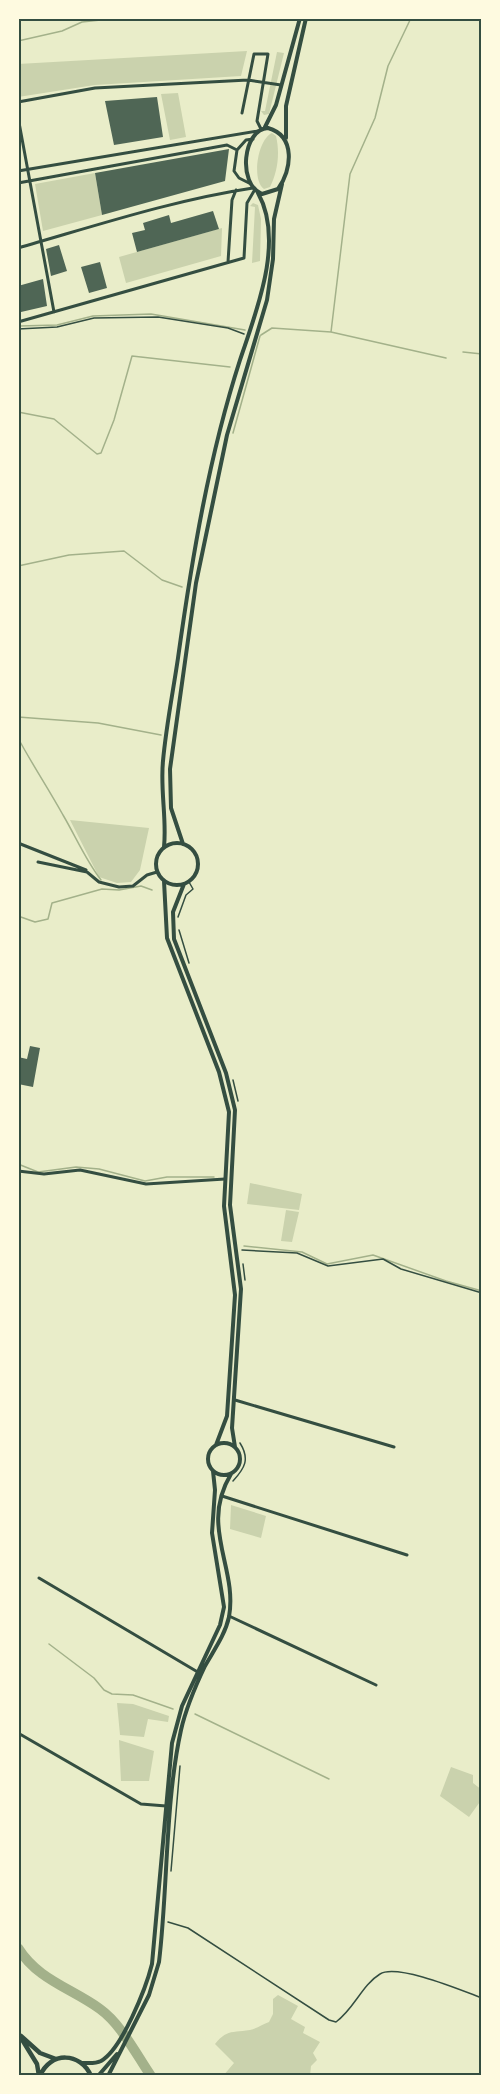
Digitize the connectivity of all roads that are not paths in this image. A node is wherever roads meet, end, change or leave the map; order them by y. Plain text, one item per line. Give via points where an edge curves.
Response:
1 (300, 18) edge
2 (306, 18) edge
3 (248, 80) junction
4 (263, 82) junction
5 (281, 85) junction
6 (18, 102) edge
7 (242, 112) dead end
8 (18, 117) edge
9 (261, 129) junction
10 (253, 140) junction
11 (286, 141) junction
12 (237, 150) junction
13 (28, 169) junction
14 (18, 171) edge
15 (30, 181) junction
16 (18, 183) edge
17 (249, 183) junction
18 (282, 184) junction
19 (236, 190) junction
20 (255, 191) junction
21 (41, 241) junction
22 (18, 248) edge
23 (228, 262) junction
24 (54, 312) junction
25 (18, 322) edge
26 (18, 843) edge
27 (183, 844) junction
28 (164, 847) junction
29 (38, 862) dead end
30 (87, 872) junction
31 (157, 872) junction
32 (164, 881) junction
33 (186, 883) junction
34 (18, 1171) edge
35 (225, 1179) junction
36 (235, 1400) junction
37 (216, 1445) junction
38 (394, 1446) dead end
39 (235, 1447) junction
40 (213, 1472) junction
41 (231, 1474) junction
42 (222, 1496) junction
43 (407, 1555) dead end
44 (39, 1578) dead end
45 (229, 1616) junction
46 (196, 1671) junction
47 (376, 1685) dead end
48 (18, 1733) edge
49 (166, 1806) junction
50 (19, 2034) edge
51 (121, 2048) junction
52 (56, 2059) junction
53 (82, 2063) junction
54 (40, 2076) edge
55 (91, 2076) edge
56 (98, 2076) edge
57 (108, 2076) edge

1 - 5 street
2 - 11 street via 286,106
3 - 4 street
3 - 4 street via 254,54 268,54
3 - 6 street via 95,88
3 - 7 street
4 - 5 street
4 - 9 street via 257,121
5 - 9 street via 273,114
8 - 13 street
9 - 10 street
9 - 11 street via 278,132
9 - 13 street
10 - 12 street via 246,140
10 - 17 street via 245,167
11 - 18 street via 288,166
12 - 15 street via 227,146
12 - 17 street via 234,171
13 - 14 street
13 - 15 street
15 - 16 street
15 - 21 street
17 - 20 street
18 - 20 street via 270,193
18 - 27 street via 274,219 267,300 228,435 196,583 170,770 171,808
19 - 20 street
19 - 21 street
19 - 23 street
20 - 23 street via 247,203 244,258
20 - 28 street via 267,222 267,265 263,292 206,491 188,583 163,761
21 - 22 street
21 - 24 street
23 - 24 street
24 - 25 street
26 - 30 street
27 - 28 street
27 - 33 street via 197,859 196,872
28 - 31 street via 157,859
29 - 30 street
30 - 31 street via 99,882 119,887 134,886
31 - 32 street
32 - 33 street
32 - 35 street via 167,938 227,1099
33 - 36 street via 173,912 174,939 234,1099 230,1205 241,1290
34 - 35 street via 44,1174 80,1170 146,1184
35 - 37 street via 225,1220 235,1295 227,1416
36 - 38 street
36 - 39 street
37 - 39 street via 226,1443
37 - 40 street via 207,1457
39 - 41 street via 240,1462
40 - 41 street
40 - 46 street via 212,1533 224,1607 217,1631
41 - 42 street
42 - 43 street
42 - 45 street via 218,1530 229,1587
44 - 46 street
45 - 47 street
45 - 51 street via 196,1685 182,1729 176,1757 165,1921 154,1980
46 - 49 street via 176,1725
48 - 49 street via 141,1804
49 - 53 street via 152,1964 141,1996 108,2055 101,2061
50 - 52 main road via 40,2053
50 - 54 main road
51 - 56 street
51 - 57 street
52 - 53 main road via 69,2057
52 - 54 main road via 47,2064
53 - 55 main road

